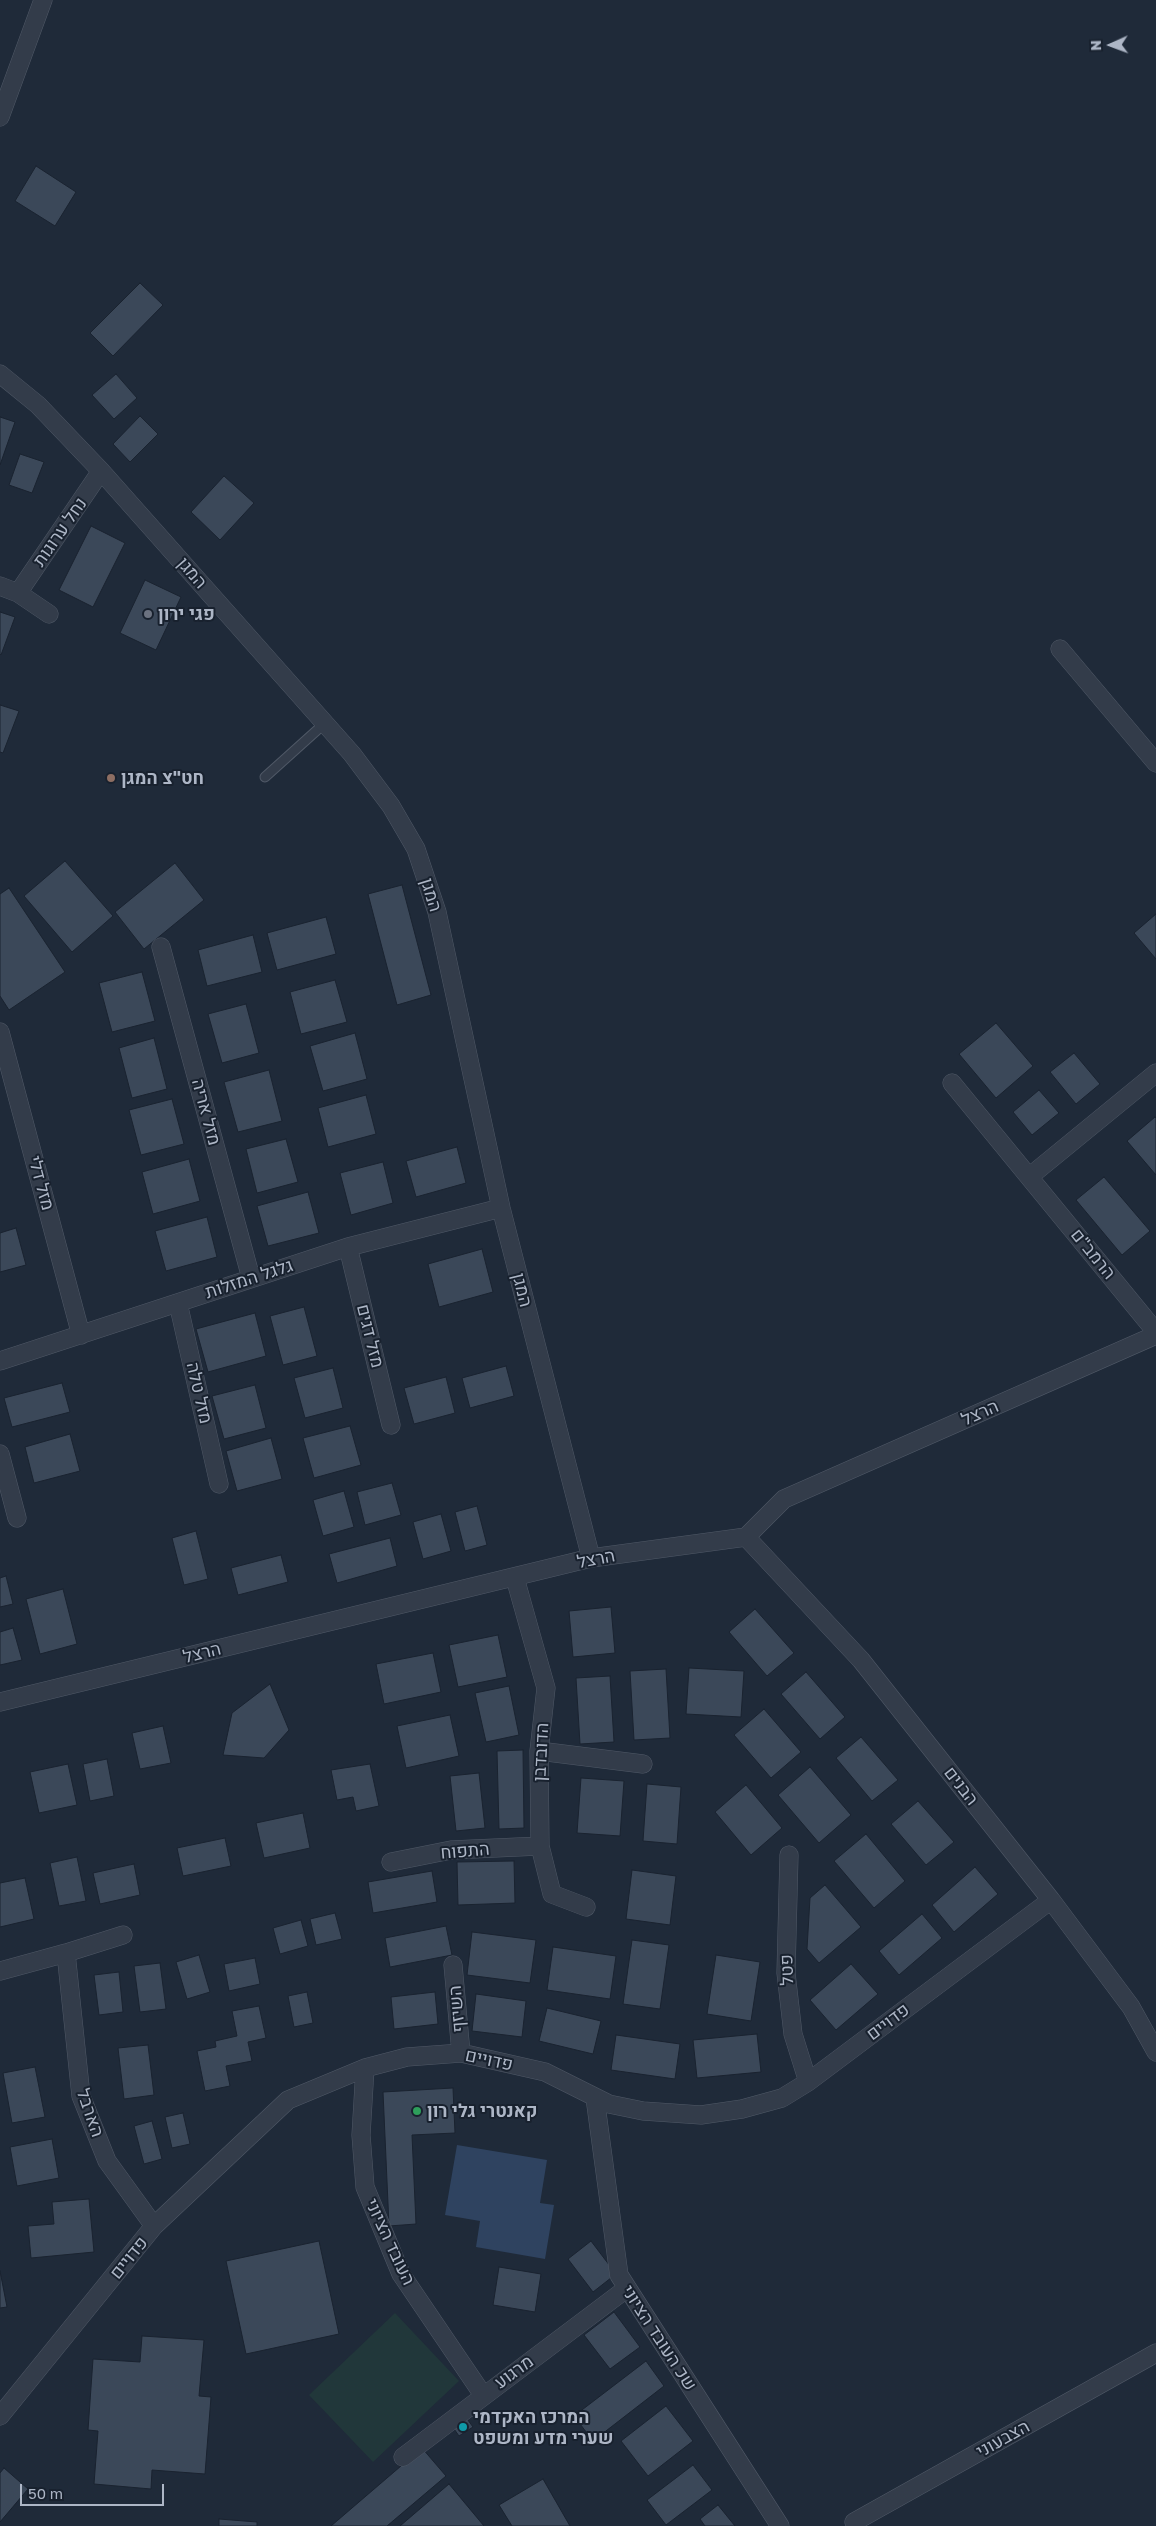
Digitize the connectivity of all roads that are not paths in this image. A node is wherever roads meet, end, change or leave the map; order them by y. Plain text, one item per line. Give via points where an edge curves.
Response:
1 (44, 0) edge
2 (0, 117) edge
3 (0, 374) edge
4 (101, 471) junction
5 (0, 586) edge
6 (18, 593) junction
7 (49, 614) dead end
8 (1060, 649) dead end
9 (325, 724) junction
10 (1156, 763) edge
11 (265, 777) dead end
12 (161, 947) dead end
13 (0, 1032) edge
14 (1156, 1073) edge
15 (952, 1082) dead end
16 (1029, 1177) junction
17 (501, 1208) junction
18 (348, 1247) junction
19 (251, 1278) junction
20 (178, 1302) junction
21 (1156, 1333) edge
22 (81, 1334) junction
23 (0, 1362) edge
24 (391, 1425) dead end
25 (0, 1454) edge
26 (219, 1484) dead end
27 (17, 1518) dead end
28 (746, 1537) junction
29 (591, 1558) junction
30 (515, 1578) junction
31 (0, 1702) edge
32 (539, 1751) junction
33 (643, 1764) dead end
34 (540, 1846) junction
35 (789, 1855) dead end
36 (391, 1862) dead end
37 (1051, 1900) junction
38 (586, 1907) dead end
39 (123, 1935) dead end
40 (66, 1953) junction
41 (453, 1965) dead end
42 (0, 1971) edge
43 (1156, 2052) edge
44 (461, 2053) junction
45 (365, 2068) junction
46 (808, 2082) junction
47 (595, 2098) junction
48 (154, 2226) junction
49 (626, 2289) junction
50 (1156, 2353) edge
51 (483, 2395) junction
52 (2, 2408) edge
53 (403, 2457) dead end
54 (780, 2526) edge
55 (856, 2526) edge

1 - 2 street
3 - 4 street, המגן via 38,405
4 - 6 street, נחל ערוגות
4 - 9 street, המגן
5 - 6 street
6 - 7 street
8 - 10 street
9 - 11 lane
9 - 17 street, המגן via 391,806 416,849 437,912
12 - 19 street, מזל אריה
13 - 22 street, מזל דלי
14 - 16 street
15 - 16 street, הרמב"ם
16 - 21 street, הרמב"ם
17 - 18 street, גלגל המזלות
17 - 29 street, המגן
18 - 19 street, גלגל המזלות
18 - 24 street, מזל דגים
19 - 20 street, גלגל המזלות
20 - 22 street, גלגל המזלות
20 - 26 street, מזל טלה
21 - 28 street, הרצל via 784,1499
22 - 23 street, גלגל המזלות
25 - 27 street
28 - 29 street, הרצל
28 - 37 street, הבנים via 862,1660
29 - 30 street, הרצל
30 - 31 street, הרצל
30 - 32 street, הדובדבן via 546,1688
32 - 33 street
32 - 34 street, הדובדבן
34 - 36 street, התפוח via 451,1850
34 - 38 street, הדובדבן via 552,1894
35 - 46 street, פטל via 786,1973 793,2034
37 - 43 street, הבנים via 1130,2007
37 - 46 street, פדויים
39 - 40 street
40 - 42 street
40 - 48 street, הארבל via 81,2096 107,2161
41 - 44 street, השיזף
44 - 45 street, פדויים via 407,2057
44 - 47 street, פדויים via 546,2072
45 - 48 street, פדויים via 288,2100
45 - 51 street, העובד הציוני via 361,2135 365,2188 401,2274
46 - 47 street, פדויים via 782,2098 742,2109 701,2115 643,2111
47 - 49 street, שכ העובד הציוני via 619,2275
48 - 52 street, פדויים
49 - 51 street, מרגוע
49 - 54 street, שכ העובד הציוני
50 - 55 street, הצבעוני via 854,2522
51 - 53 street, מרגוע

